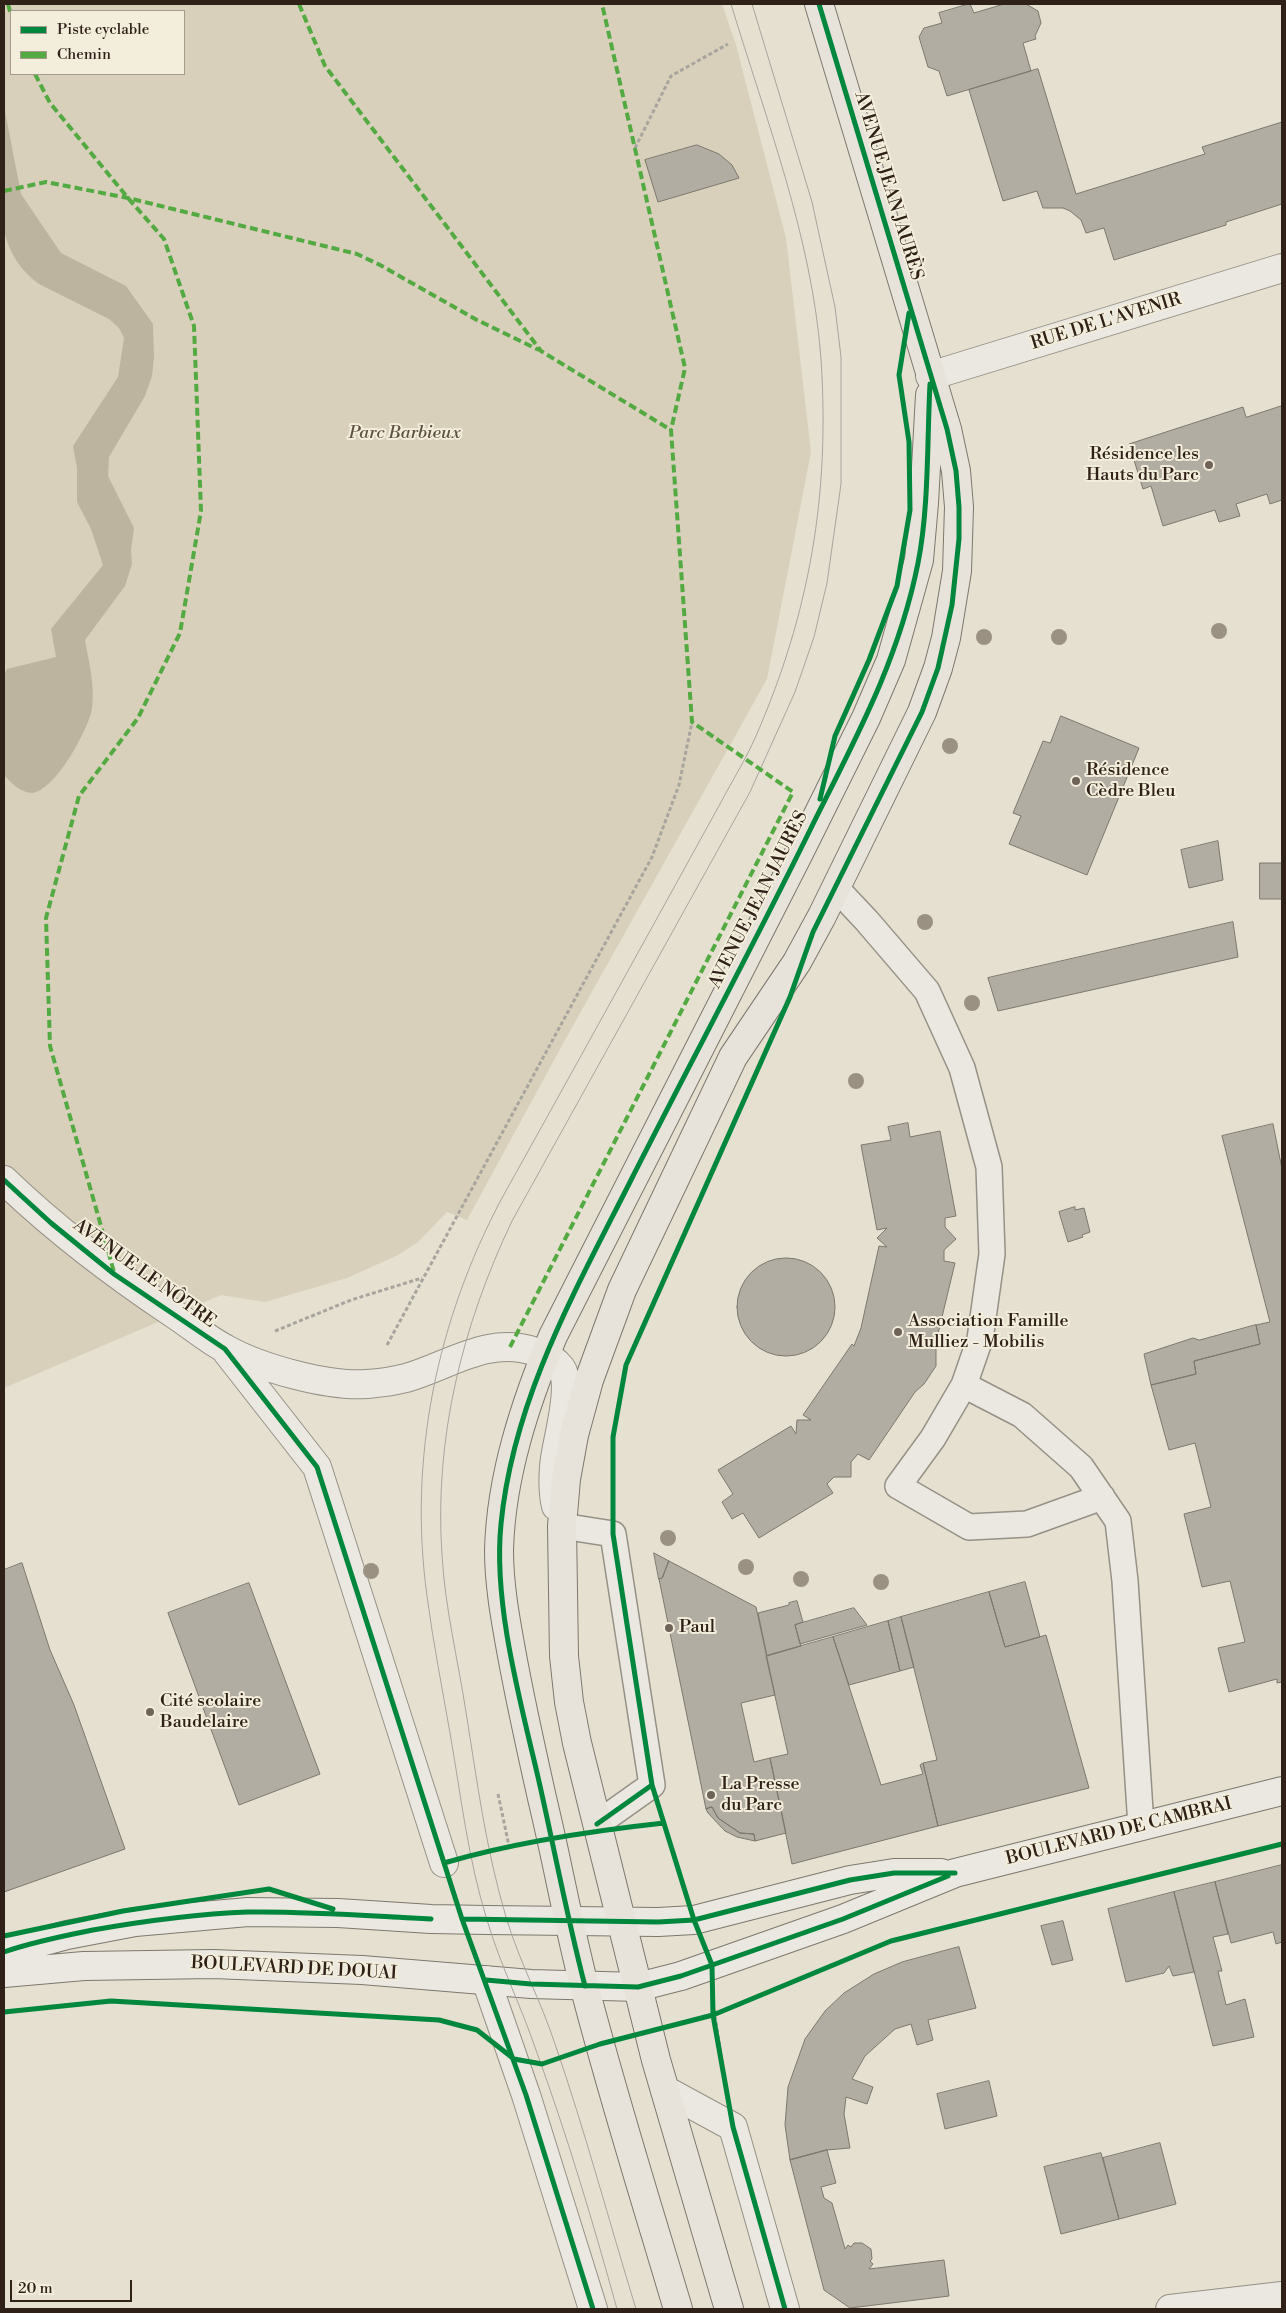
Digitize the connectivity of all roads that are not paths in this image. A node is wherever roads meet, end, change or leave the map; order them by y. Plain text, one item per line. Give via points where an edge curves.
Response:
1 (819, 4) edge
2 (1282, 268) edge
3 (930, 376) junction
4 (836, 888) junction
5 (4, 1180) edge
6 (225, 1349) junction
7 (545, 1355) junction
8 (964, 1385) junction
9 (1102, 1497) junction
10 (562, 1526) junction
11 (1282, 1791) edge
12 (597, 1824) junction
13 (1141, 1826) junction
14 (444, 1863) dead end
15 (955, 1873) junction
16 (568, 1921) junction
17 (623, 1921) junction
18 (4, 1952) edge
19 (4, 1973) edge
20 (486, 1980) junction
21 (584, 1986) junction
22 (638, 1987) junction
23 (665, 2090) junction
24 (1282, 2296) edge
25 (593, 2309) edge
26 (678, 2309) edge
27 (729, 2309) edge
28 (785, 2309) edge
29 (1170, 2309) edge

1 - 3 main road, AVENUE JEAN JAURÈS
2 - 3 street, RUE DE L'AVENIR
3 - 4 main road, AVENUE JEAN JAURÈS via 947,429 960,506 957,571 946,638 922,712
3 - 7 main road, AVENUE JEAN JAURÈS via 919,560 892,660 803,845
4 - 8 lane via 927,991 962,1068 989,1167 992,1254 980,1339
4 - 10 main road, AVENUE JEAN JAURÈS via 797,962 733,1056 622,1290 589,1380 574,1435
5 - 6 street, AVENUE LE NÔTRE via 114,1274
6 - 7 street, AVENUE LE NÔTRE via 257,1363 328,1382 367,1384 405,1378 462,1355 498,1347 526,1349
6 - 14 street via 317,1467
7 - 10 street, AVENUE LE NÔTRE via 562,1368 566,1379 554,1466 554,1497
7 - 16 main road, AVENUE JEAN JAURÈS via 515,1444 504,1498 499,1552 504,1609 521,1705
8 - 9 lane via 1022,1415 1081,1467
8 - 9 lane via 933,1438 898,1486 969,1527 1027,1524
9 - 13 lane via 1118,1521
10 - 12 main road, AVENUE JEAN JAURÈS via 562,1622 569,1702
10 - 12 lane via 612,1534 652,1785
11 - 13 street, BOULEVARD DE CAMBRAI
12 - 17 main road, AVENUE JEAN JAURÈS
13 - 15 street, BOULEVARD DE CAMBRAI
15 - 17 street, BOULEVARD DE CAMBRAI via 894,1874 850,1880 694,1920
15 - 22 street, BOULEVARD DE CAMBRAI via 843,1919 681,1976
16 - 17 street, BOULEVARD DE CAMBRAI
16 - 18 street via 248,1912 135,1922 67,1935
16 - 21 main road, AVENUE JEAN JAURÈS
17 - 22 main road, AVENUE JEAN JAURÈS
19 - 20 street, BOULEVARD DE DOUAI via 84,1966 213,1964 362,1970
20 - 21 street, BOULEVARD DE DOUAI
20 - 25 street
21 - 22 street, BOULEVARD DE CAMBRAI
21 - 26 main road, AVENUE JEAN JAURÈS
22 - 23 main road, AVENUE JEAN JAURÈS
23 - 27 main road, AVENUE JEAN JAURÈS
23 - 28 street via 733,2127
24 - 29 street

